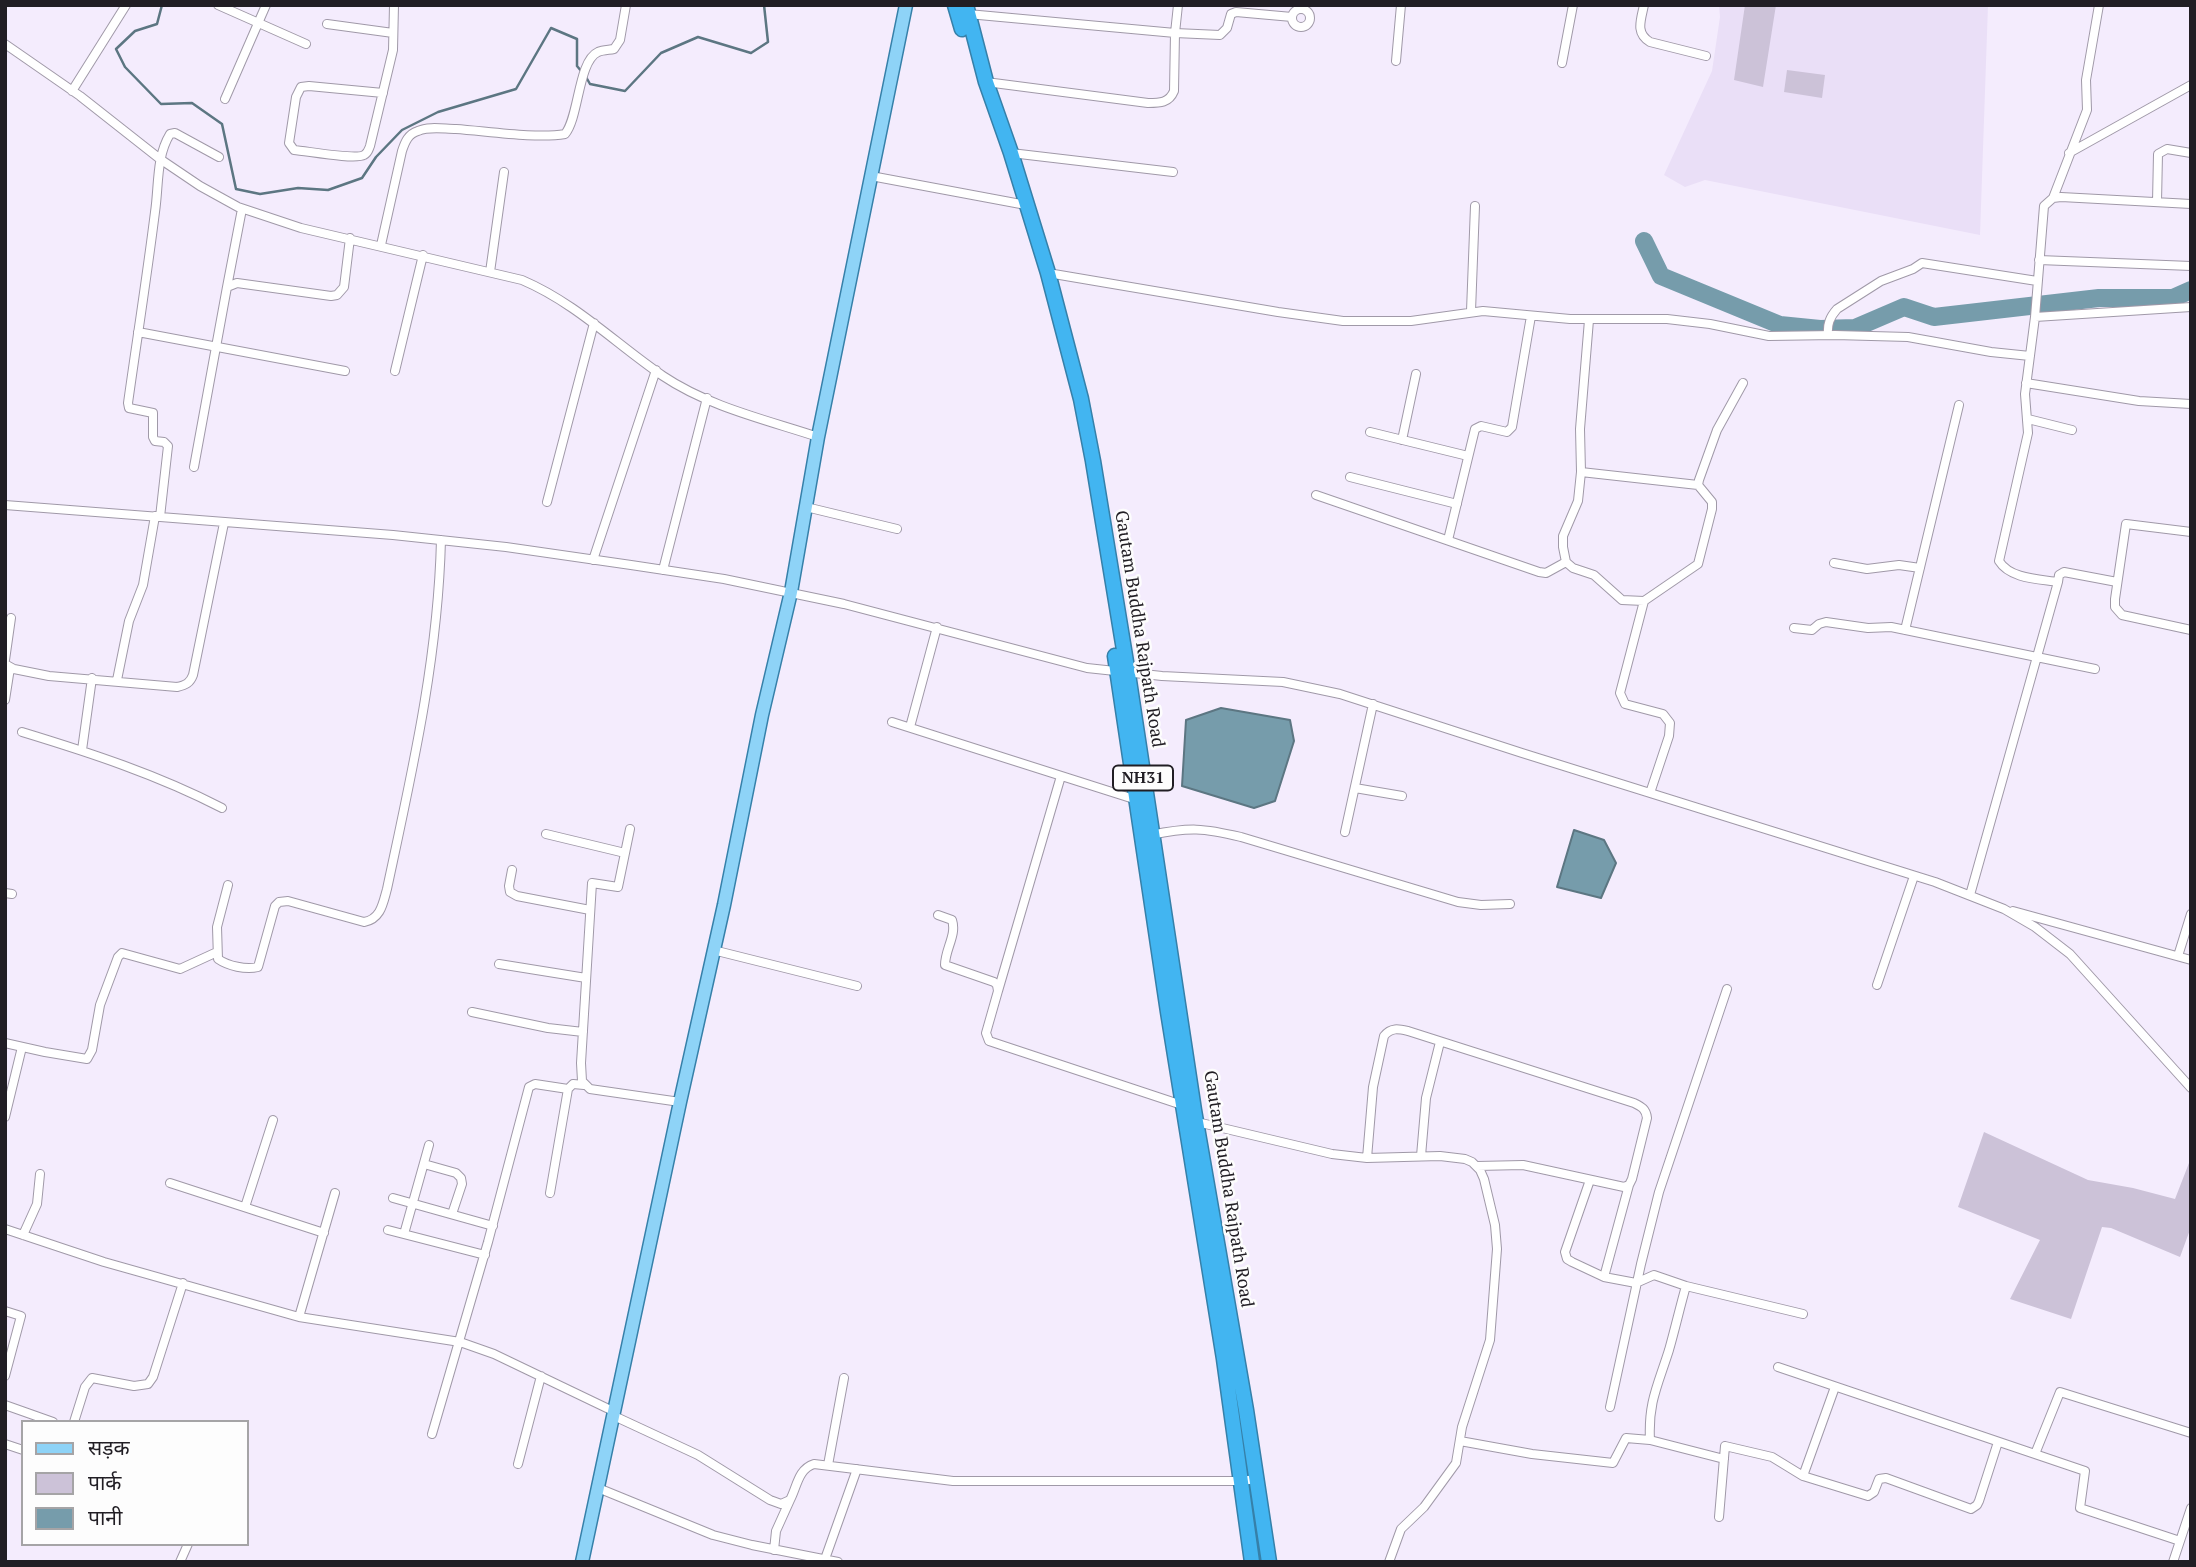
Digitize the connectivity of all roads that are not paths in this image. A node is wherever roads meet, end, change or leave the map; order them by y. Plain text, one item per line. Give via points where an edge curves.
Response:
1 (126, 5) edge
2 (218, 5) edge
3 (266, 5) edge
4 (394, 5) edge
5 (626, 5) edge
6 (906, 5) edge
7 (1178, 5) edge
8 (1401, 5) edge
9 (1573, 5) edge
10 (1644, 5) edge
11 (2099, 5) edge
12 (963, 8) edge
13 (1292, 17) dead end
14 (258, 23) junction
15 (327, 24) dead end
16 (393, 33) junction
17 (1175, 33) junction
18 (5, 44) edge
19 (306, 44) dead end
20 (1706, 56) dead end
21 (1396, 61) dead end
22 (1562, 63) dead end
23 (986, 82) junction
24 (2191, 85) edge
25 (72, 91) junction
26 (383, 93) junction
27 (225, 99) dead end
28 (1011, 153) junction
29 (2069, 153) junction
30 (2191, 153) edge
31 (219, 157) dead end
32 (160, 159) junction
33 (504, 172) dead end
34 (1173, 172) dead end
35 (871, 176) junction
36 (2053, 198) junction
37 (2157, 202) junction
38 (1022, 204) junction
39 (2191, 204) edge
40 (1475, 206) dead end
41 (242, 209) junction
42 (350, 239) junction
43 (381, 245) junction
44 (423, 255) junction
45 (2039, 260) junction
46 (2191, 266) edge
47 (489, 272) junction
48 (1048, 273) junction
49 (2037, 281) junction
50 (227, 287) junction
51 (2191, 307) edge
52 (1471, 311) junction
53 (2035, 315) junction
54 (1531, 316) junction
55 (1589, 320) junction
56 (594, 323) junction
57 (1828, 330) junction
58 (138, 332) junction
59 (216, 347) junction
60 (2030, 356) junction
61 (656, 370) junction
62 (345, 371) dead end
63 (395, 372) dead end
64 (1416, 374) dead end
65 (1743, 383) dead end
66 (2026, 383) junction
67 (707, 398) junction
68 (2191, 404) edge
69 (1959, 405) dead end
70 (2028, 419) junction
71 (2072, 430) dead end
72 (1370, 432) dead end
73 (818, 437) junction
74 (1402, 440) junction
75 (1468, 456) junction
76 (194, 467) dead end
77 (1581, 472) junction
78 (1350, 477) dead end
79 (1698, 485) junction
80 (1316, 495) dead end
81 (547, 502) dead end
82 (1457, 504) junction
83 (5, 505) edge
84 (806, 507) junction
85 (158, 516) junction
86 (225, 523) junction
87 (897, 529) dead end
88 (2191, 532) edge
89 (441, 540) junction
90 (1448, 540) junction
91 (593, 560) junction
92 (1566, 562) junction
93 (1834, 563) dead end
94 (1920, 568) junction
95 (663, 570) junction
96 (2058, 582) junction
97 (2117, 582) junction
98 (791, 592) junction
99 (1644, 601) junction
100 (10, 618) dead end
101 (937, 627) junction
102 (1794, 628) dead end
103 (2191, 629) edge
104 (1905, 630) junction
105 (2037, 657) junction
106 (7, 664) edge
107 (2095, 669) dead end
108 (1123, 673) junction
109 (92, 678) junction
110 (117, 680) junction
111 (5, 700) edge
112 (1373, 704) junction
113 (892, 722) dead end
114 (910, 727) junction
115 (22, 732) dead end
116 (82, 750) junction
117 (1060, 776) junction
118 (1354, 788) junction
119 (1650, 793) junction
120 (1402, 796) dead end
121 (1141, 802) junction
122 (222, 807) dead end
123 (630, 829) dead end
124 (1345, 831) dead end
125 (546, 834) dead end
126 (1151, 835) junction
127 (625, 853) junction
128 (512, 870) dead end
129 (1914, 876) junction
130 (228, 885) dead end
131 (1970, 895) junction
132 (1510, 904) dead end
133 (2004, 909) junction
134 (590, 910) junction
135 (2191, 914) edge
136 (938, 915) dead end
137 (712, 950) junction
138 (217, 952) junction
139 (2178, 956) junction
140 (2191, 960) edge
141 (499, 964) dead end
142 (586, 978) junction
143 (1877, 985) dead end
144 (857, 986) dead end
145 (1727, 989) dead end
146 (998, 991) junction
147 (472, 1012) dead end
148 (583, 1032) junction
149 (1440, 1042) junction
150 (5, 1043) edge
151 (22, 1047) junction
152 (584, 1085) junction
153 (2191, 1088) edge
154 (568, 1089) junction
155 (680, 1102) junction
156 (1182, 1105) junction
157 (5, 1117) edge
158 (273, 1120) dead end
159 (1197, 1122) junction
160 (429, 1144) dead end
161 (1421, 1156) junction
162 (1367, 1158) junction
163 (424, 1164) junction
164 (1477, 1166) junction
165 (40, 1174) dead end
166 (1590, 1180) junction
167 (170, 1183) dead end
168 (1629, 1185) junction
169 (335, 1193) dead end
170 (550, 1193) dead end
171 (393, 1198) dead end
172 (414, 1204) junction
173 (245, 1207) junction
174 (452, 1214) junction
175 (492, 1226) junction
176 (5, 1229) edge
177 (388, 1230) dead end
178 (324, 1233) junction
179 (404, 1234) junction
180 (23, 1235) junction
181 (485, 1255) junction
182 (1604, 1277) junction
183 (183, 1283) junction
184 (1636, 1283) junction
185 (1686, 1286) junction
186 (5, 1311) edge
187 (1803, 1314) dead end
188 (299, 1317) junction
189 (460, 1342) junction
190 (1778, 1367) dead end
191 (5, 1376) edge
192 (541, 1377) junction
193 (844, 1378) dead end
194 (1835, 1387) junction
195 (5, 1405) edge
196 (1609, 1407) dead end
197 (615, 1414) junction
198 (47, 1420) edge
199 (75, 1420) edge
200 (2191, 1433) edge
201 (432, 1434) dead end
202 (1650, 1440) junction
203 (1460, 1441) junction
204 (1998, 1441) junction
205 (2035, 1454) junction
206 (1724, 1459) junction
207 (518, 1464) dead end
208 (828, 1465) junction
209 (857, 1469) junction
210 (1803, 1476) junction
211 (1248, 1480) junction
212 (598, 1488) junction
213 (790, 1500) junction
214 (2191, 1508) edge
215 (1719, 1517) dead end
216 (2180, 1541) junction
217 (187, 1546) edge
218 (774, 1550) junction
219 (825, 1559) junction
220 (180, 1562) edge
221 (582, 1562) edge
222 (838, 1562) edge
223 (1252, 1562) edge
224 (1269, 1562) edge
225 (1389, 1562) edge
226 (2173, 1562) edge

1 - 25 street
2 - 14 street
3 - 14 street
4 - 16 street
5 - 43 street via 617,47 595,54 565,134 436,128 411,135 402,151
6 - 35 main road
7 - 17 street
8 - 21 street
9 - 22 street
10 - 20 street via 1640,30 1645,39
11 - 29 street via 2086,80 2087,110
12 - 17 street
12 - 23 highway, Gautam Buddha Rajpath Road / NH31
12 - 38 highway, NH31 via 975,76
13 - 17 street via 1236,12 1220,35
14 - 19 street
14 - 27 street
15 - 16 street
16 - 26 street
17 - 23 street via 1174,91 1165,101 1148,103
18 - 25 street
23 - 28 highway, Gautam Buddha Rajpath Road / NH31
24 - 29 street
25 - 32 street
26 - 26 street via 365,155 290,147 301,87
28 - 34 street
28 - 38 highway, Gautam Buddha Rajpath Road / NH31
29 - 36 street
30 - 37 street via 2160,151
31 - 32 street via 175,132
32 - 41 street
32 - 58 street
33 - 47 street
35 - 38 street
35 - 73 main road
36 - 37 street
36 - 45 street via 2044,205
37 - 39 street
38 - 48 highway, Gautam Buddha Rajpath Road / NH31
38 - 108 highway, NH31 via 1077,427
40 - 52 street
41 - 42 street
41 - 50 street
42 - 43 street
42 - 50 street via 344,287 337,295 237,283
43 - 44 street
44 - 47 street
44 - 63 street
45 - 46 street
45 - 49 street
47 - 56 street via 543,289
48 - 52 street via 1343,321 1411,321
48 - 108 highway, Gautam Buddha Rajpath Road / NH31 via 1081,400
49 - 53 street
49 - 57 street via 1922,263 1881,281 1837,309
50 - 59 street
51 - 53 street
52 - 54 street
53 - 60 street
54 - 55 street
54 - 75 street via 1511,429 1477,427
55 - 57 street via 1667,318 1769,336
55 - 77 street
56 - 61 street
56 - 81 street
57 - 60 street
58 - 59 street
58 - 85 street via 128,403 130,408 153,413 153,438 168,446
59 - 62 street
59 - 76 street
60 - 66 street
61 - 67 street
61 - 91 street
64 - 74 street
65 - 79 street via 1717,430
66 - 68 street via 2139,401
66 - 70 street
67 - 73 street
67 - 95 street
69 - 94 street
70 - 71 street
70 - 96 street via 1999,561 2016,575
72 - 74 street
73 - 84 main road
74 - 75 street
75 - 82 street
77 - 79 street
77 - 92 street via 1578,501 1563,536
78 - 82 street
79 - 99 street via 1713,509 1698,564
80 - 90 street
82 - 90 street
83 - 85 street
84 - 87 street
84 - 98 main road
85 - 86 street
85 - 110 street
86 - 89 street
86 - 110 street via 191,680 177,687
88 - 97 street via 2126,524
89 - 91 street
89 - 138 street via 435,642 382,907 375,918 364,922 279,902 258,967 224,963
90 - 92 street via 1539,572
91 - 95 street
92 - 99 street via 1594,575 1622,600
93 - 94 street via 1867,569
94 - 104 street
95 - 98 street
96 - 97 street via 2064,572
96 - 105 street
97 - 103 street via 2115,607 2122,615
98 - 101 street
98 - 137 main road
99 - 119 street via 1620,693 1625,704 1663,714 1670,723
100 - 106 street
101 - 108 street
101 - 114 street
102 - 104 street via 1812,630 1826,622
104 - 105 street
105 - 107 street
105 - 131 street
106 - 109 street via 49,676
106 - 111 street
108 - 112 street via 1283,682
108 - 121 highway, Gautam Buddha Rajpath Road / NH31
109 - 110 street
109 - 116 street
112 - 118 street
112 - 119 street
113 - 114 street
114 - 117 street
115 - 116 street
116 - 122 street
117 - 121 street
117 - 146 street
118 - 120 street
118 - 124 street
119 - 129 street
121 - 126 highway, Gautam Buddha Rajpath Road / NH31
121 - 156 highway, NH31
123 - 127 street
125 - 127 street
126 - 132 street via 1189,828 1211,830 1458,902
126 - 159 highway, Gautam Buddha Rajpath Road / NH31
127 - 134 street via 618,887 592,883
128 - 134 street via 510,892 517,896
129 - 131 street
129 - 143 street
130 - 138 street via 217,927
131 - 133 street
133 - 139 street
133 - 153 street via 2070,954
134 - 142 street
135 - 139 street
136 - 146 street via 954,924 945,965 994,982
137 - 144 street
137 - 155 main road
138 - 151 street via 180,969 122,953 100,1005 90,1056 81,1059
139 - 140 street
141 - 142 street
142 - 148 street
145 - 184 street via 1659,1192
146 - 156 street via 986,1032 989,1041
147 - 148 street
148 - 152 street
149 - 161 street via 1426,1098
149 - 162 street via 1400,1029 1384,1036 1373,1087
149 - 168 street via 1643,1107 1647,1118
150 - 151 street
151 - 157 street
152 - 154 street via 573,1084
152 - 155 street
154 - 170 street
154 - 175 street via 528,1087
155 - 197 main road
156 - 211 highway, NH31
158 - 173 street
159 - 162 street
159 - 211 highway, Gautam Buddha Rajpath Road / NH31
160 - 163 street
161 - 162 street
161 - 164 street via 1465,1159
163 - 172 street
163 - 174 street via 456,1172 461,1178
164 - 166 street via 1523,1165
164 - 203 street via 1495,1225 1493,1326
165 - 180 street via 37,1204
166 - 168 street
166 - 182 street via 1565,1256
167 - 173 street
168 - 182 street
169 - 178 street
171 - 172 street
172 - 174 street
172 - 179 street
173 - 178 street
174 - 175 street
175 - 181 street
176 - 180 street
177 - 179 street
178 - 188 street
179 - 181 street
180 - 183 street
181 - 189 street
182 - 184 street
183 - 188 street
183 - 199 street via 148,1384 92,1378
184 - 185 street via 1654,1275
184 - 196 street
185 - 187 street
185 - 202 street via 1654,1390
186 - 191 street via 21,1316
188 - 189 street
189 - 192 street
189 - 201 street
190 - 194 street
192 - 197 street
192 - 207 street
193 - 208 street
194 - 204 street
194 - 210 street
195 - 198 street
197 - 212 main road
197 - 213 street via 705,1458 770,1500 780,1504
200 - 205 street via 2060,1392
202 - 203 street via 1626,1438 1613,1463
202 - 206 street
203 - 225 street via 1455,1463 1424,1507 1401,1529
204 - 205 street
204 - 210 street via 1977,1506 1970,1509 1886,1478 1879,1479 1868,1496
205 - 216 street via 2085,1471 2080,1508
206 - 210 street via 1725,1446 1772,1458
206 - 215 street
208 - 209 street
208 - 213 street via 806,1466
209 - 211 street via 953,1481
209 - 219 street
211 - 223 highway, NH31
211 - 224 highway, Gautam Buddha Rajpath Road / NH31
212 - 218 street via 713,1535
212 - 221 main road
213 - 218 street via 776,1531
214 - 216 street
216 - 226 street
217 - 220 street
218 - 219 street
219 - 222 street

